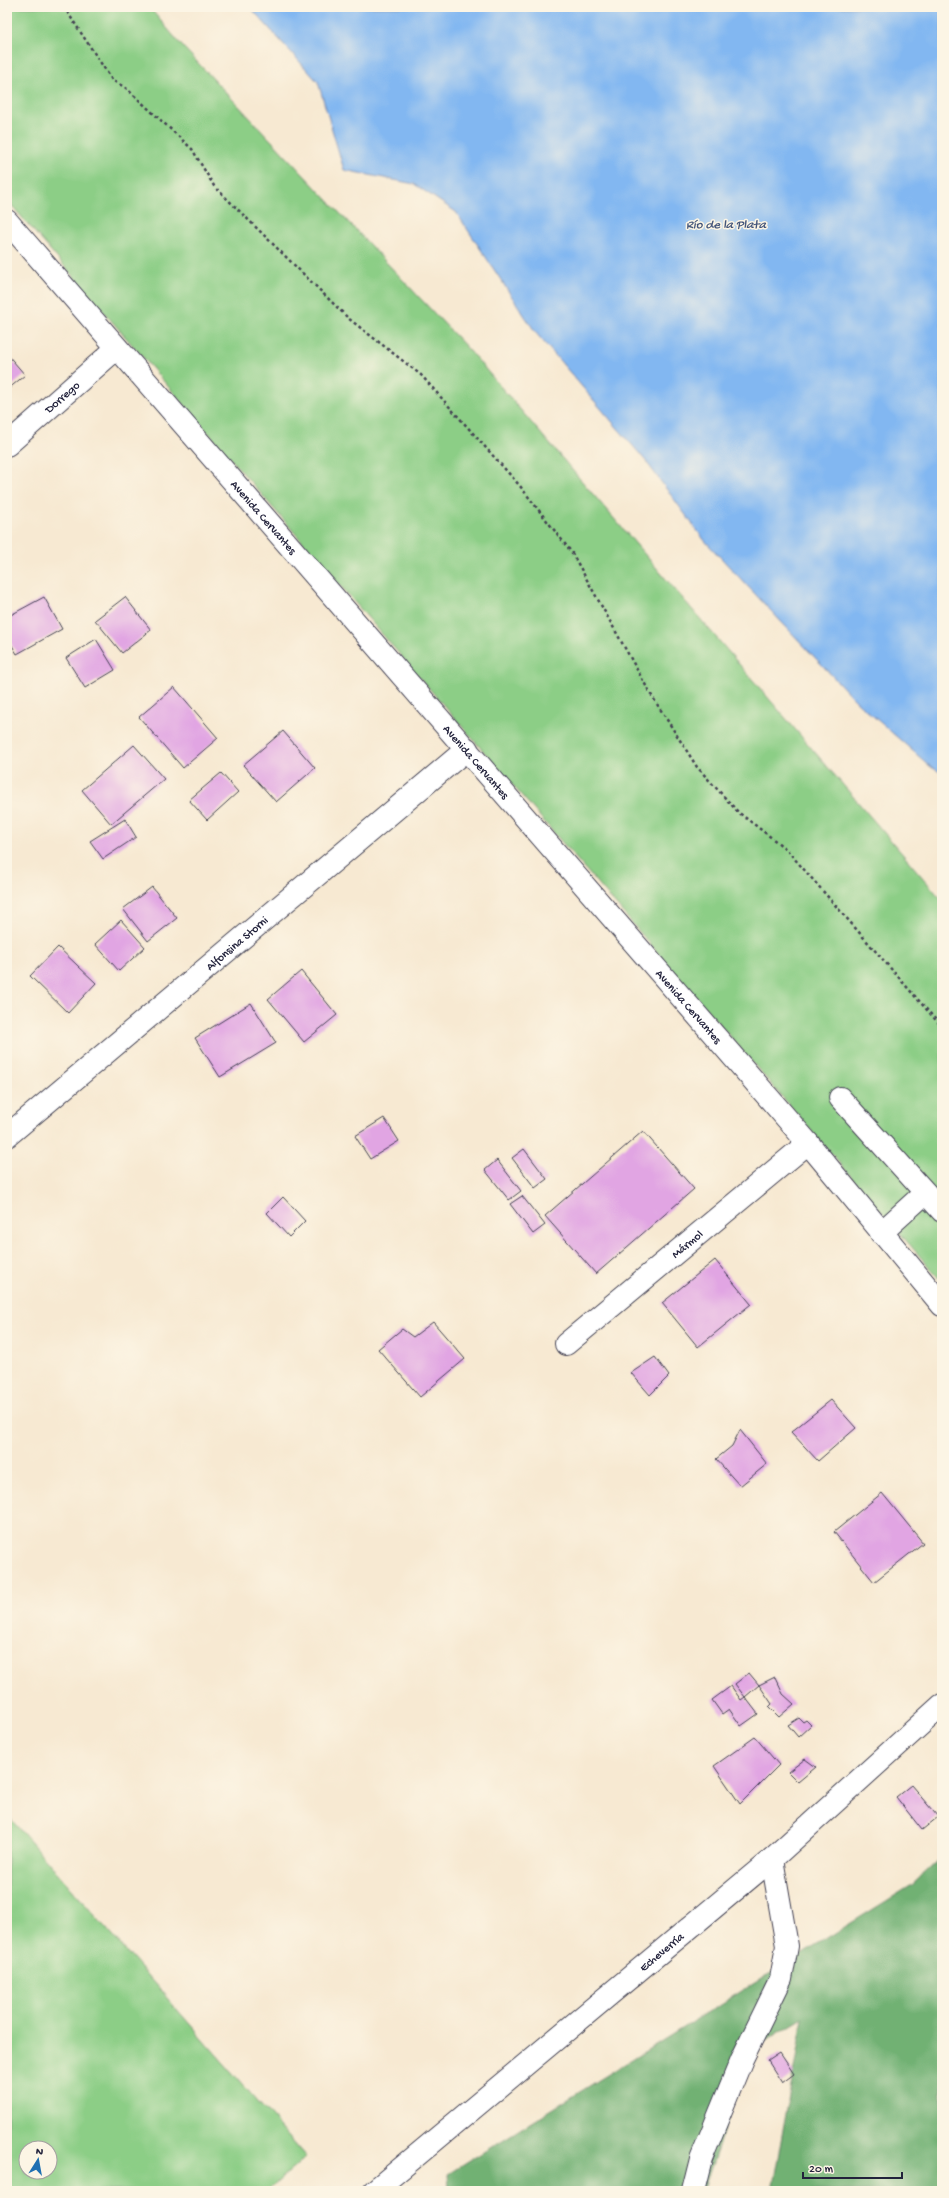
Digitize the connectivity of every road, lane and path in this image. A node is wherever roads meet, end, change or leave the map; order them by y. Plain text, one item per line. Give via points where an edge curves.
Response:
1 (64, 7) edge
2 (7, 221) edge
3 (117, 348) junction
4 (7, 445) edge
5 (467, 749) junction
6 (942, 1027) edge
7 (840, 1098) dead end
8 (7, 1136) edge
9 (808, 1143) junction
10 (925, 1193) junction
11 (942, 1211) edge
12 (881, 1233) junction
13 (942, 1305) edge
14 (566, 1344) dead end
15 (942, 1705) edge
16 (772, 1858) junction
17 (374, 2191) edge
18 (693, 2191) edge

1 - 6 path via 112,80 126,88 192,149 214,186 348,318 421,375 520,486 572,553 650,693 697,767 738,812 786,849
2 - 3 street, Avenida Cervantes
3 - 4 street, Dorrego
3 - 5 street, Avenida Cervantes
5 - 8 street, Alfonsina Storni
5 - 9 street, Avenida Cervantes
7 - 10 street
9 - 12 street, Avenida Cervantes
9 - 14 street, Mármol
10 - 11 street
10 - 12 street
12 - 13 street, Avenida Cervantes
15 - 16 street, Echeverría
16 - 17 street, Echeverría
16 - 18 street via 787,1946 782,1979 739,2066 701,2159

